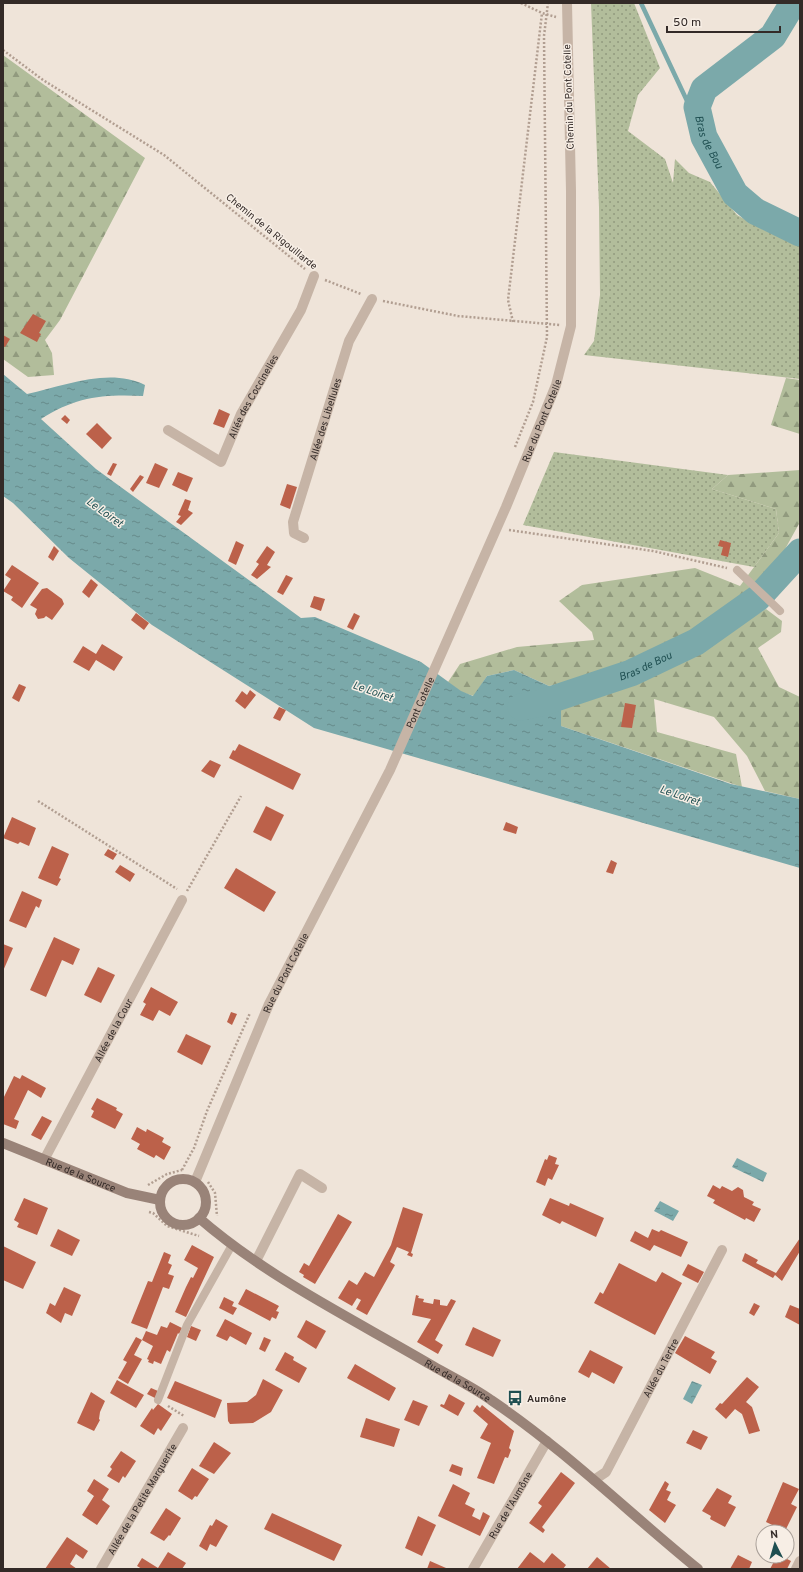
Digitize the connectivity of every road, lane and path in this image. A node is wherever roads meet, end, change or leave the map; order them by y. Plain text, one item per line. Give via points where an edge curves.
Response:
1 (521, 3) edge
2 (548, 3) edge
3 (567, 3) edge
4 (542, 13) junction
5 (547, 15) junction
6 (566, 20) junction
7 (3, 50) edge
8 (571, 191) joint
9 (314, 276) junction
10 (372, 299) junction
11 (513, 322) junction
12 (547, 324) junction
13 (571, 326) junction
14 (168, 430) dead end
15 (513, 454) dead end
16 (497, 528) junction
17 (304, 538) dead end
18 (737, 570) joint
19 (780, 611) dead end
20 (449, 636) joint
21 (390, 770) joint
22 (241, 796) dead end
23 (38, 801) dead end
24 (182, 900) junction
25 (3, 1143) edge
26 (44, 1160) junction
27 (195, 1182) junction
28 (322, 1188) dead end
29 (160, 1200) junction
30 (200, 1218) junction
31 (232, 1245) junction
32 (722, 1250) dead end
33 (256, 1261) junction
34 (158, 1400) joint
35 (183, 1428) joint
36 (546, 1441) junction
37 (594, 1480) junction
38 (800, 1561) edge
39 (100, 1569) edge
40 (473, 1569) edge
41 (698, 1569) edge
42 (796, 1569) edge

1 - 4 path
2 - 5 path
3 - 6 street, Chemin du Pont Cotelle
4 - 5 path
4 - 11 path via 508,300
5 - 6 path
5 - 12 path via 544,36
6 - 8 street, Chemin du Pont Cotelle
7 - 9 path, Chemin de la Rigouillarde via 43,80 164,154
8 - 13 street, Rue du Pont Cotelle
9 - 10 path, Chemin de la Rigouillarde
9 - 14 street, Allée des Coccinelles via 301,310 241,414 221,462
10 - 11 path, Chemin de la Rigouillarde via 458,316
10 - 17 street, Allée des Libellules via 348,341 293,522 294,533
11 - 12 path, Chemin de la Rigouillarde
12 - 13 path, Chemin de la Rigouillarde
12 - 15 path via 547,337 533,402
13 - 16 street, Rue du Pont Cotelle via 556,385
16 - 18 path via 653,551
16 - 20 street, Rue du Pont Cotelle
18 - 19 lane
20 - 21 street, Pont Cotelle
21 - 27 street, Rue du Pont Cotelle via 269,1004
22 - 24 path
23 - 24 path via 178,890
24 - 26 street, Allée de la Cour
25 - 26 main road, Rue de la Source
26 - 29 main road, Rue de la Source via 127,1193
27 - 29 main road via 184,1179 172,1182 166,1187
27 - 30 main road via 206,1199 206,1206
28 - 33 street via 300,1174
29 - 30 main road via 163,1213 173,1223 187,1224
30 - 31 main road, Rue de la Source
31 - 33 main road, Rue de la Source
31 - 34 lane via 187,1325
32 - 37 street, Allée du Tertre via 606,1472
33 - 36 main road, Rue de la Source via 490,1399
34 - 35 path via 186,1417
35 - 39 street, Allée de la Petite Marguerite
36 - 37 main road, Rue de la Source
36 - 40 street, Rue de l'Aumône
37 - 41 main road, Rue de la Source
38 - 42 street

